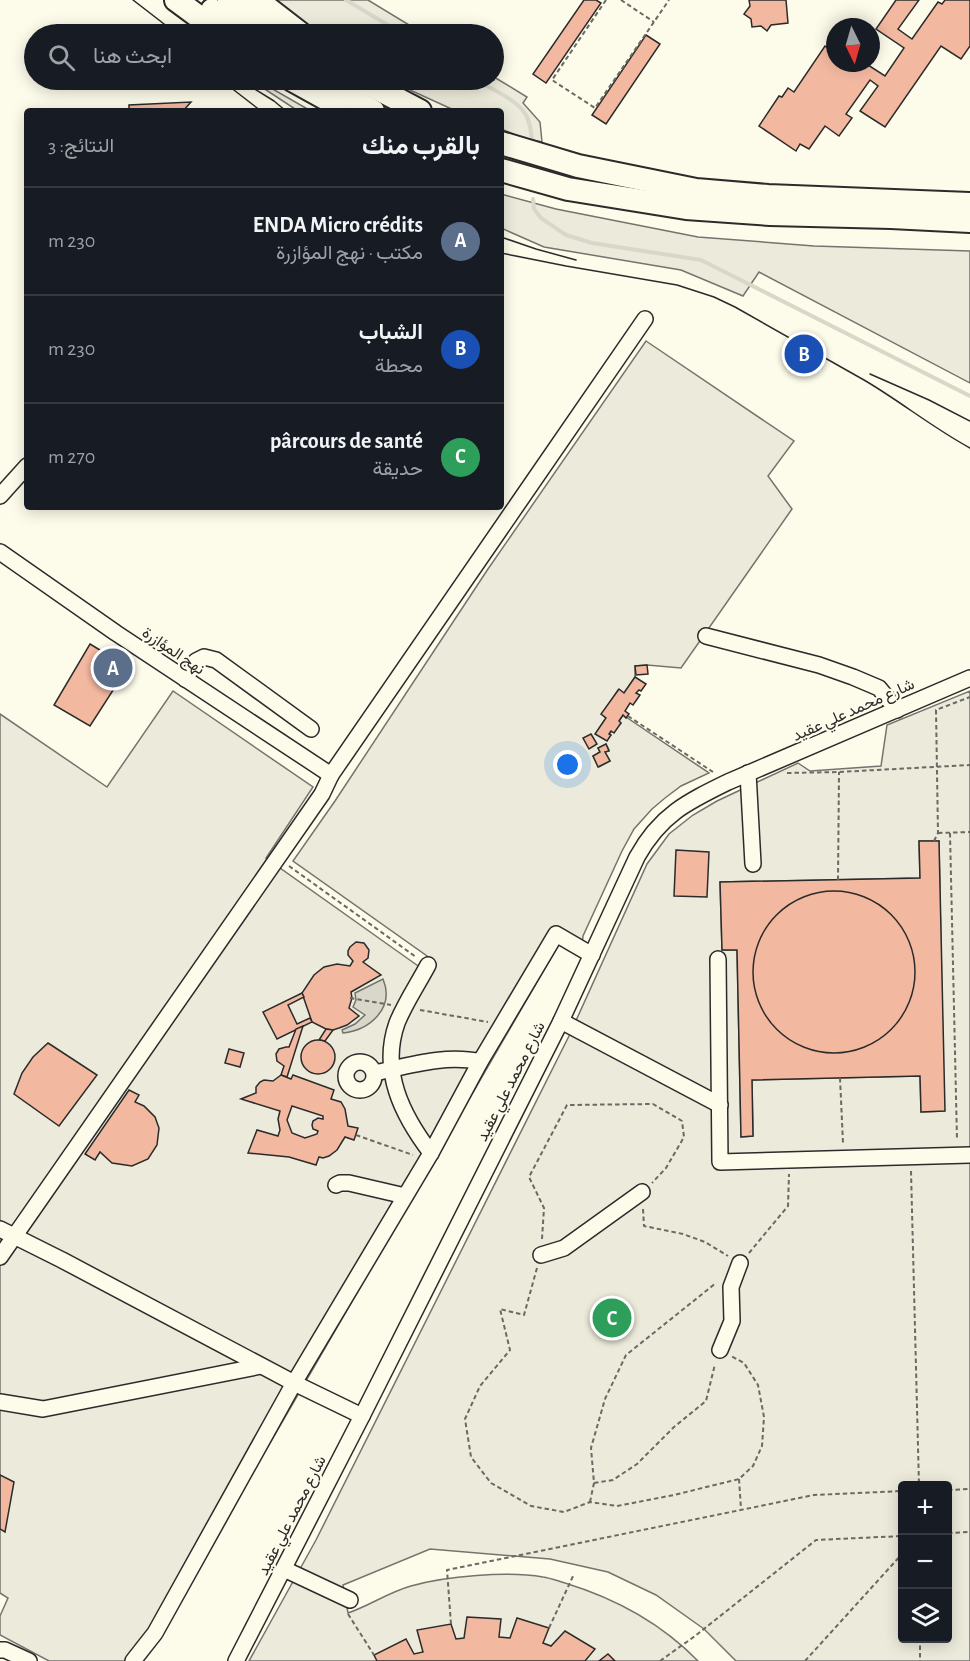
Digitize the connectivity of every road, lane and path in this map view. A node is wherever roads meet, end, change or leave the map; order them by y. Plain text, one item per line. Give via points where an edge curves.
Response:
1 (176, 0) edge
2 (199, 0) edge
3 (229, 0) edge
4 (257, 0) edge
5 (606, 0) edge
6 (621, 0) edge
7 (669, 0) edge
8 (654, 22) junction
9 (208, 24) edge
10 (231, 24) edge
11 (261, 24) edge
12 (288, 24) edge
13 (310, 90) edge
14 (336, 90) edge
15 (380, 90) edge
16 (392, 90) edge
17 (343, 108) edge
18 (368, 108) edge
19 (414, 108) edge
20 (425, 108) edge
21 (504, 144) edge
22 (578, 166) junction
23 (504, 171) edge
24 (568, 189) junction
25 (970, 190) edge
26 (970, 204) edge
27 (845, 208) junction
28 (970, 221) edge
29 (970, 235) edge
30 (645, 319) dead end
31 (24, 469) edge
32 (0, 496) edge
33 (0, 552) edge
34 (706, 636) dead end
35 (970, 678) edge
36 (184, 679) junction
37 (970, 697) edge
38 (897, 710) junction
39 (628, 716) dead end
40 (311, 729) dead end
41 (970, 765) edge
42 (937, 767) junction
43 (839, 772) junction
44 (748, 773) junction
45 (782, 773) dead end
46 (331, 775) junction
47 (728, 782) junction
48 (950, 832) junction
49 (970, 832) edge
50 (938, 833) junction
51 (933, 841) dead end
52 (277, 858) junction
53 (753, 864) dead end
54 (838, 880) dead end
55 (592, 955) junction
56 (718, 959) dead end
57 (428, 965) joint
58 (350, 998) dead end
59 (404, 1008) junction
60 (561, 1021) junction
61 (503, 1025) junction
62 (480, 1062) junction
63 (392, 1069) junction
64 (374, 1073) dead end
65 (840, 1078) dead end
66 (720, 1105) junction
67 (356, 1135) dead end
68 (964, 1155) edge
69 (429, 1156) junction
70 (911, 1156) junction
71 (844, 1158) junction
72 (790, 1160) junction
73 (336, 1185) dead end
74 (642, 1192) junction
75 (405, 1196) junction
76 (0, 1229) edge
77 (14, 1236) junction
78 (541, 1255) junction
79 (0, 1257) edge
80 (740, 1263) junction
81 (720, 1350) junction
82 (261, 1366) junction
83 (294, 1383) junction
84 (0, 1402) edge
85 (363, 1416) junction
86 (739, 1479) junction
87 (919, 1481) edge
88 (594, 1483) junction
89 (970, 1489) edge
90 (952, 1490) edge
91 (898, 1491) edge
92 (590, 1502) junction
93 (741, 1510) junction
94 (970, 1532) edge
95 (952, 1533) edge
96 (898, 1536) edge
97 (898, 1559) edge
98 (284, 1569) junction
99 (574, 1574) dead end
100 (349, 1607) joint
101 (452, 1624) dead end
102 (549, 1629) dead end
103 (920, 1643) edge
104 (0, 1650) edge
105 (374, 1655) dead end
106 (29, 1661) edge
107 (133, 1661) edge
108 (236, 1661) edge
109 (660, 1661) edge
110 (805, 1661) edge
111 (920, 1661) edge

1 - 9 highway
2 - 10 highway
3 - 11 highway
4 - 12 highway
5 - 8 path via 552,80 595,108
6 - 8 path
7 - 8 path
13 - 17 highway
14 - 18 highway
15 - 19 highway
16 - 20 highway
21 - 22 highway
22 - 25 highway via 789,187 877,184
22 - 27 highway via 696,190
23 - 24 highway
24 - 27 highway via 686,208 770,214
24 - 29 highway via 667,212 746,224 804,230
26 - 27 highway via 884,200
27 - 28 highway
30 - 46 street
31 - 32 street
33 - 36 street, نهج المؤازرة
34 - 38 street via 853,676 879,688
35 - 38 street, شارع محمد علي عقيد
36 - 40 street via 196,661 204,657 216,660
36 - 46 street, نهج المؤازرة
37 - 42 path via 936,710
38 - 44 street, شارع محمد علي عقيد
39 - 47 path
41 - 42 path
42 - 43 path
42 - 50 path
43 - 45 path
43 - 54 path
44 - 47 street, شارع محمد علي عقيد
44 - 53 street
46 - 52 street
47 - 55 street, شارع محمد علي عقيد via 692,800 652,833
48 - 49 path
48 - 50 path
48 - 68 path
50 - 51 path
52 - 57 path
52 - 77 street
55 - 60 street, شارع محمد علي عقيد
55 - 61 street via 556,934
56 - 66 street
57 - 59 street
58 - 59 path
59 - 61 path
59 - 63 street via 392,1044
60 - 66 street
60 - 85 street, شارع محمد علي عقيد
61 - 62 street
62 - 63 street via 450,1059
62 - 69 street
63 - 64 street
63 - 69 street via 394,1089 402,1108
65 - 71 path
66 - 72 street via 720,1162
67 - 69 path
68 - 70 street
69 - 75 street
70 - 71 street
70 - 87 path
71 - 72 street
72 - 80 path via 788,1206
73 - 75 street via 349,1183
74 - 78 street via 564,1248
74 - 78 path via 666,1168 684,1137 682,1121 653,1104 567,1105 529,1178 544,1208
74 - 80 path via 644,1226 705,1242
75 - 83 street
76 - 77 street
77 - 79 street
77 - 82 street
78 - 92 path via 524,1315 500,1309 510,1350 480,1386 465,1419 471,1457 491,1483 531,1506 564,1512
80 - 81 street via 731,1287 732,1321
80 - 88 path via 626,1355 605,1399 591,1448
81 - 86 path via 744,1363 758,1385 764,1417 762,1446 753,1466
81 - 88 path via 706,1401 637,1464 613,1480
82 - 83 street
82 - 84 street via 43,1409
83 - 85 street
83 - 107 street via 155,1633
85 - 98 street, شارع محمد علي عقيد
86 - 92 path via 617,1506
86 - 93 path
88 - 92 path
89 - 90 path
91 - 93 path via 814,1495
93 - 101 path via 447,1570
94 - 95 path
96 - 109 path via 816,1540
97 - 110 path
98 - 100 street
98 - 108 street, شارع محمد علي عقيد
99 - 102 path
100 - 105 path
103 - 111 path
104 - 106 street

